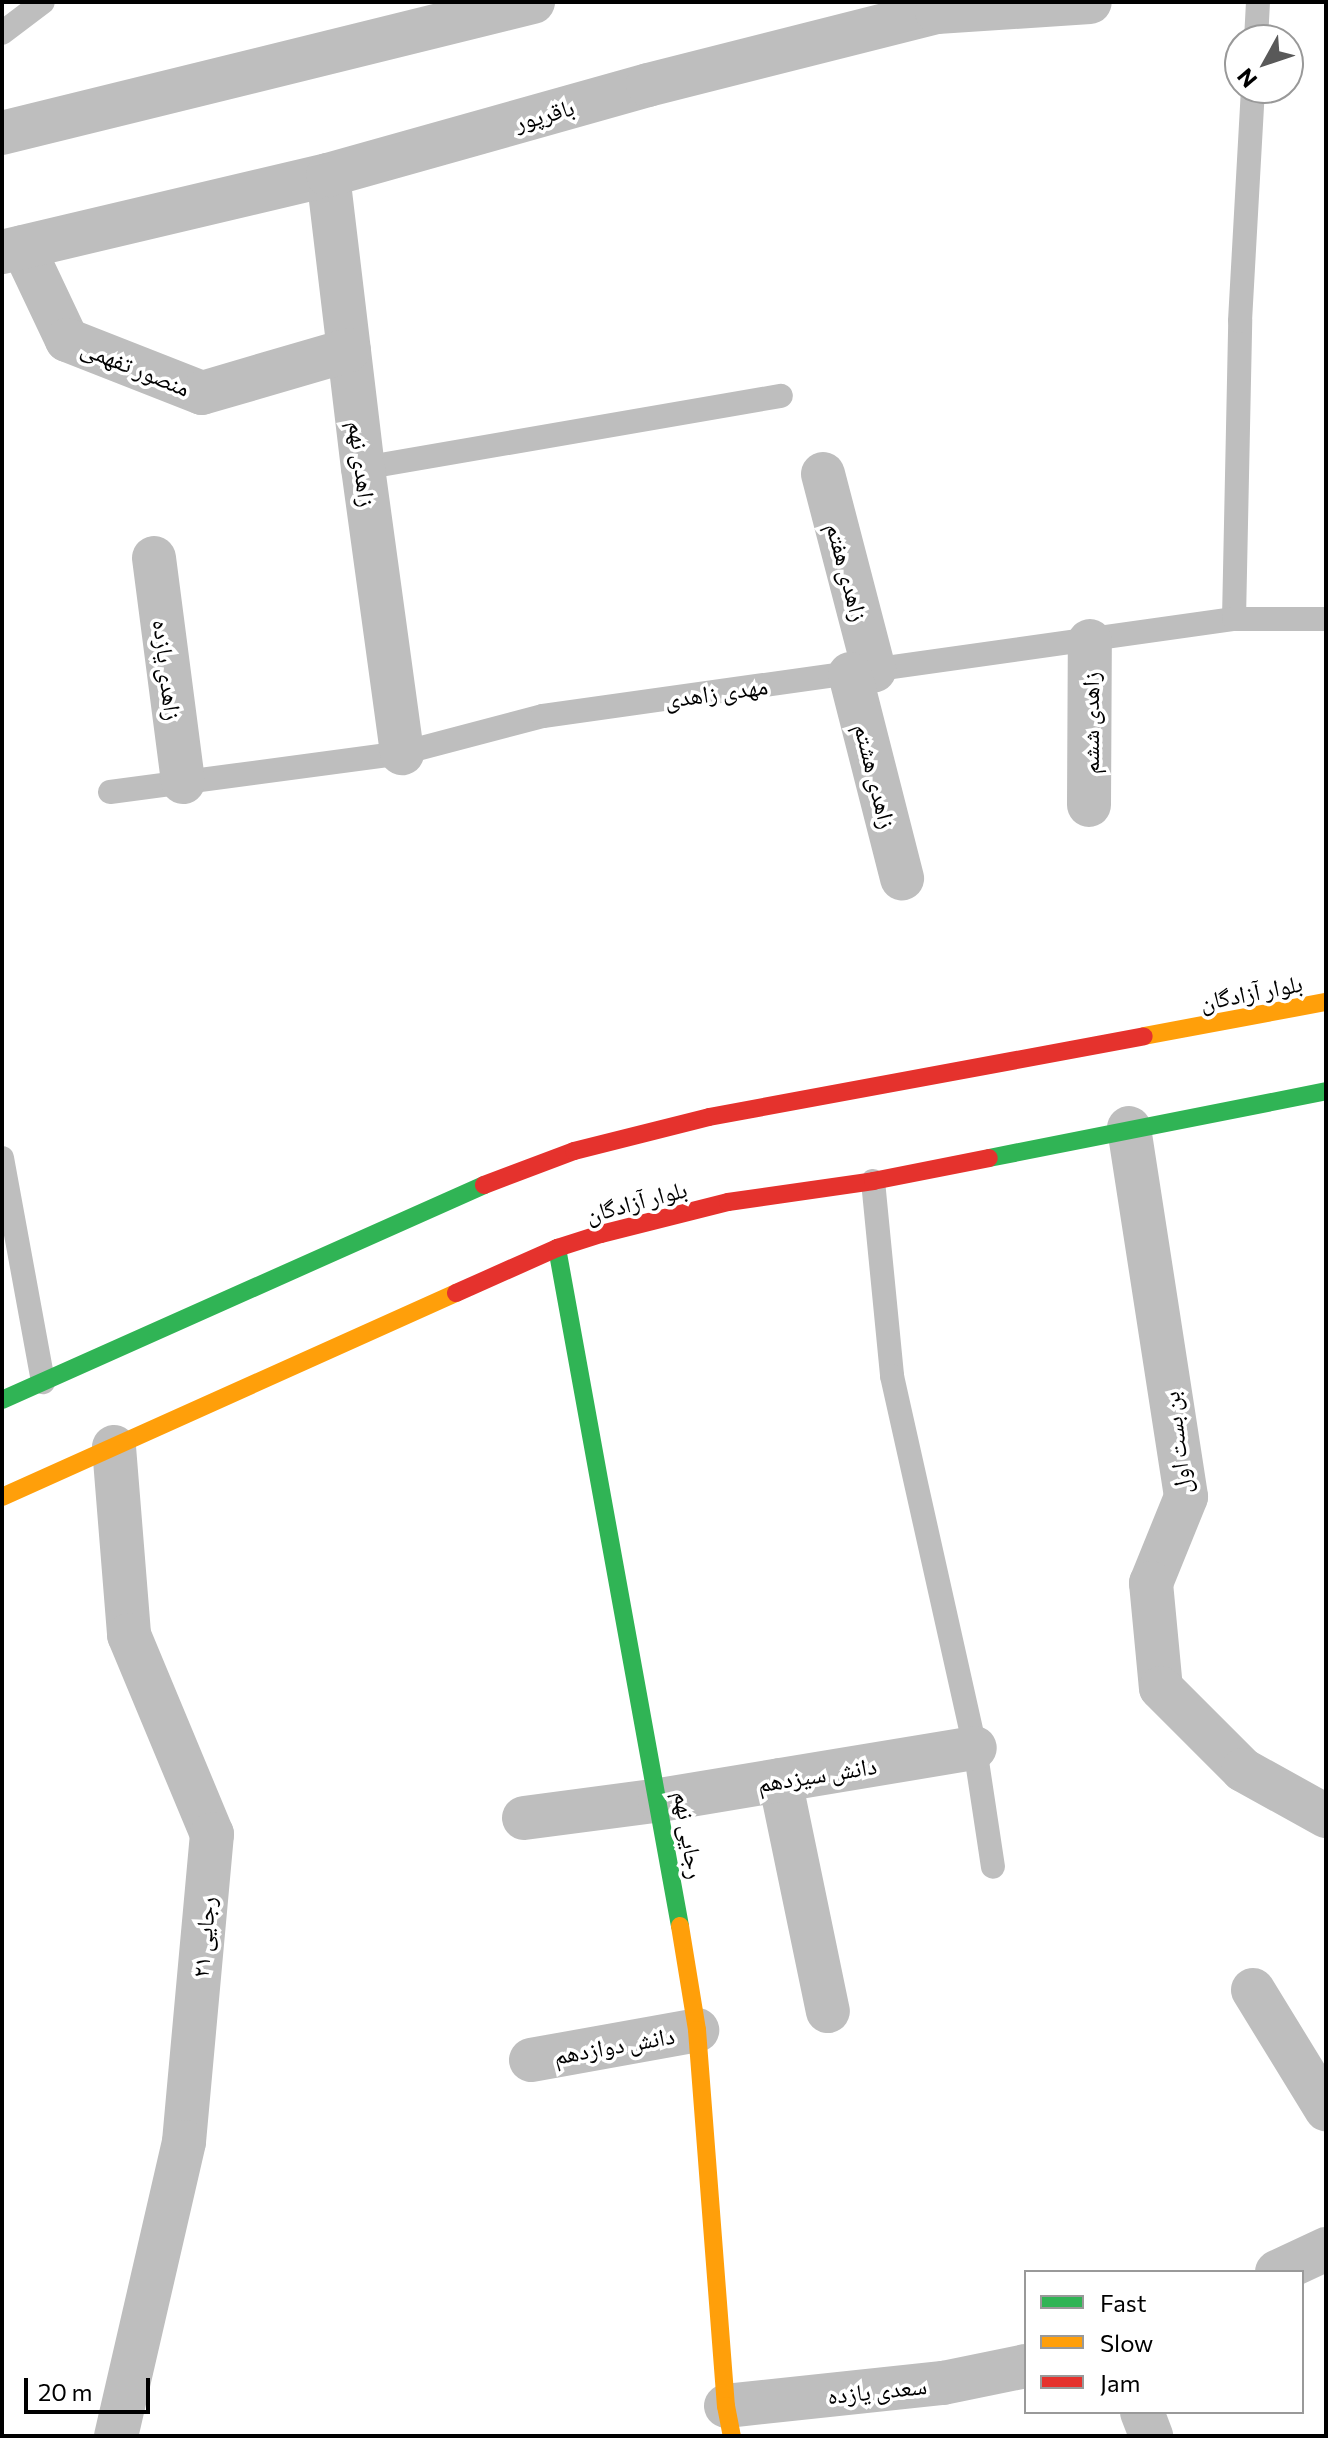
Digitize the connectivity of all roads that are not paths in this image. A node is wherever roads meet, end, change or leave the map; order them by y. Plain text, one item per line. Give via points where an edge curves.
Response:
1 (43, 2) edge
2 (533, 2) edge
3 (1090, 2) edge
4 (1258, 2) edge
5 (1257, 24) edge
6 (2, 33) edge
7 (1252, 104) edge
8 (2, 133) edge
9 (328, 175) junction
10 (12, 250) edge
11 (349, 350) junction
12 (781, 396) dead end
13 (363, 468) junction
14 (823, 474) dead end
15 (154, 558) dead end
16 (1234, 619) junction
17 (1326, 619) edge
18 (1090, 641) junction
19 (862, 672) junction
20 (402, 753) junction
21 (183, 782) junction
22 (110, 792) dead end
23 (1089, 805) dead end
24 (902, 878) dead end
25 (1326, 1002) edge
26 (1326, 1091) edge
27 (1129, 1128) junction
28 (2, 1158) edge
29 (873, 1181) junction
30 (557, 1248) junction
31 (43, 1382) junction
32 (2, 1400) edge
33 (114, 1447) junction
34 (2, 1497) edge
35 (975, 1748) junction
36 (780, 1780) junction
37 (660, 1800) junction
38 (1326, 1816) edge
39 (524, 1818) dead end
40 (993, 1867) dead end
41 (1253, 1990) dead end
42 (828, 2011) dead end
43 (697, 2030) junction
44 (531, 2060) dead end
45 (1326, 2109) edge
46 (1326, 2249) edge
47 (1281, 2270) edge
48 (1024, 2366) edge
49 (1143, 2414) edge
50 (729, 2421) edge
51 (116, 2436) edge
52 (1151, 2436) edge

1 - 6 lane
2 - 8 street
3 - 9 street, باقرپور via 937,12 648,85
4 - 5 lane
7 - 16 lane via 1240,321
9 - 10 street, باقرپور
9 - 11 street, زاهدی نهم
10 - 11 street, منصور تفهمی via 67,340 202,393
11 - 13 street, زاهدی نهم
12 - 13 lane
13 - 20 street, زاهدی نهم
14 - 19 street, زاهدی هفتم
15 - 21 street, زاهدی یازده
16 - 17 lane, مهدی زاهدی
16 - 18 lane, مهدی زاهدی
18 - 19 lane, مهدی زاهدی
18 - 23 street, زاهدی ششم
19 - 20 lane, مهدی زاهدی via 543,716
19 - 24 street, زاهدی هشتم
20 - 21 lane, مهدی زاهدی
21 - 22 lane, مهدی زاهدی
25 - 31 main road, بلوار آزادگان via 709,1117 574,1151 445,1200
26 - 27 main road, بلوار آزادگان
27 - 29 main road, بلوار آزادگان
27 - 38 street, بن بست اول via 1186,1497 1151,1583 1161,1688 1243,1770
28 - 31 lane
29 - 30 main road, بلوار آزادگان via 728,1202
29 - 35 lane via 892,1376
30 - 33 main road, بلوار آزادگان
30 - 37 main road, رجایی نهم
31 - 32 main road, بلوار آزادگان
33 - 34 main road, بلوار آزادگان
33 - 51 street, رجایی ۲۱ via 129,1635 212,1834 184,2142
35 - 36 street, دانش سیزدهم
35 - 40 lane
36 - 37 street, دانش سیزدهم
36 - 42 street
37 - 39 street, دانش سیزدهم
37 - 43 main road, رجایی نهم
41 - 45 street
43 - 44 street, دانش دوازدهم
43 - 50 main road, رجایی نهم
46 - 47 street
48 - 50 street, سعدی یازده
49 - 52 street

